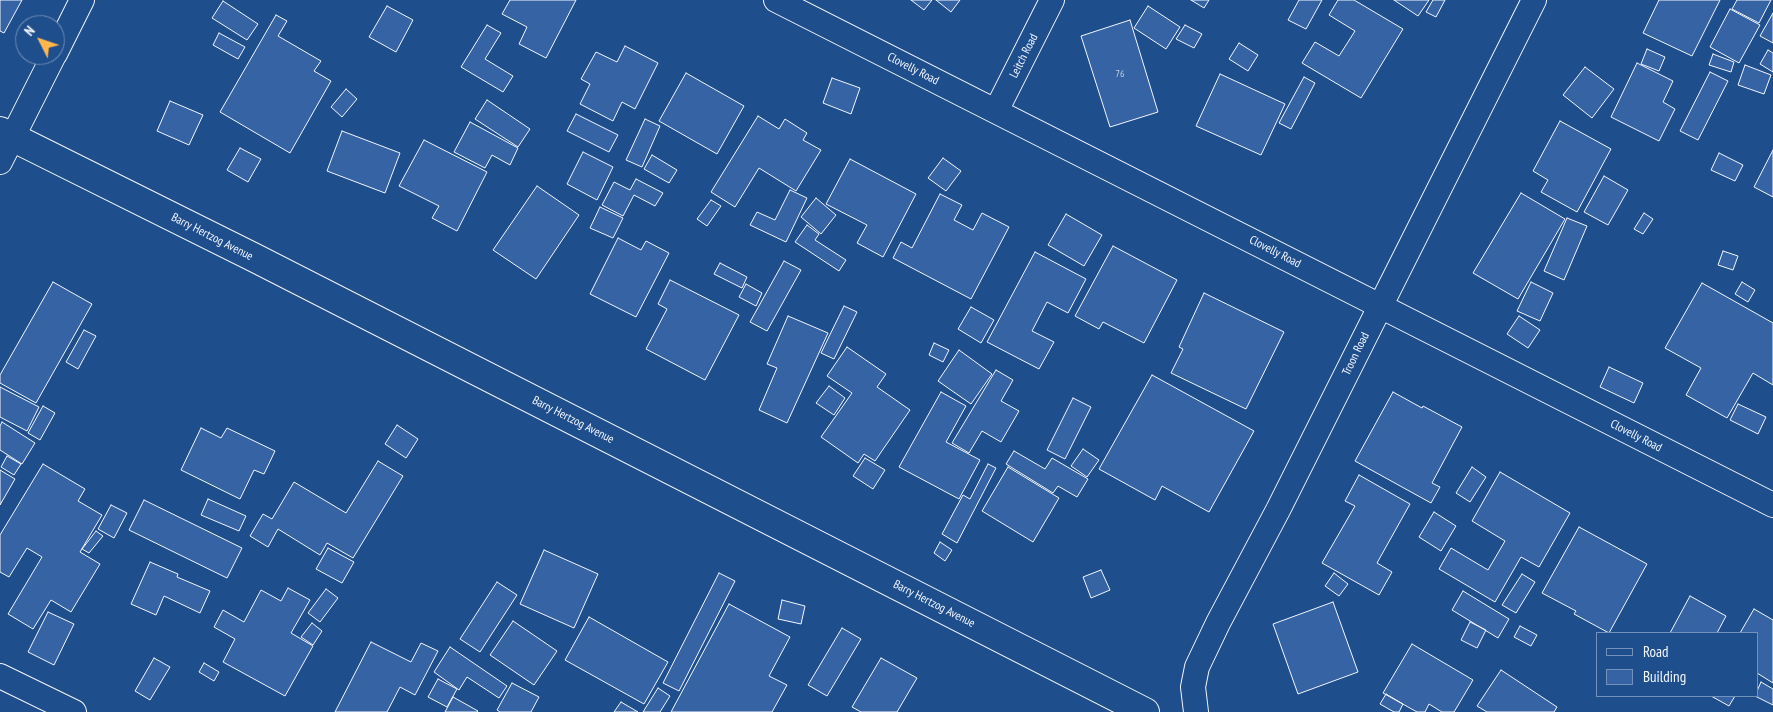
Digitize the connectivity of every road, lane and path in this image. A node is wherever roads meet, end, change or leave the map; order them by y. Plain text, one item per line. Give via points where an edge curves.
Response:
1 (82, 0) edge
2 (776, 0) edge
3 (1052, 0) edge
4 (1534, 0) edge
5 (65, 34) edge
6 (48, 65) edge
7 (996, 111) junction
8 (6, 134) edge
9 (0, 162) edge
10 (1380, 306) junction
11 (1770, 496) edge
12 (0, 676) edge
13 (74, 712) edge
14 (1145, 712) edge
15 (1196, 712) edge

1 - 5 street
2 - 7 street, Clovelly Road
3 - 7 street, Leitch Road
4 - 10 street, Troon Road
6 - 8 street
7 - 10 street, Clovelly Road
8 - 9 street
8 - 14 main road, Barry Hertzog Avenue
10 - 11 street, Clovelly Road
10 - 15 street, Troon Road via 1197,667 1194,687
12 - 13 street

